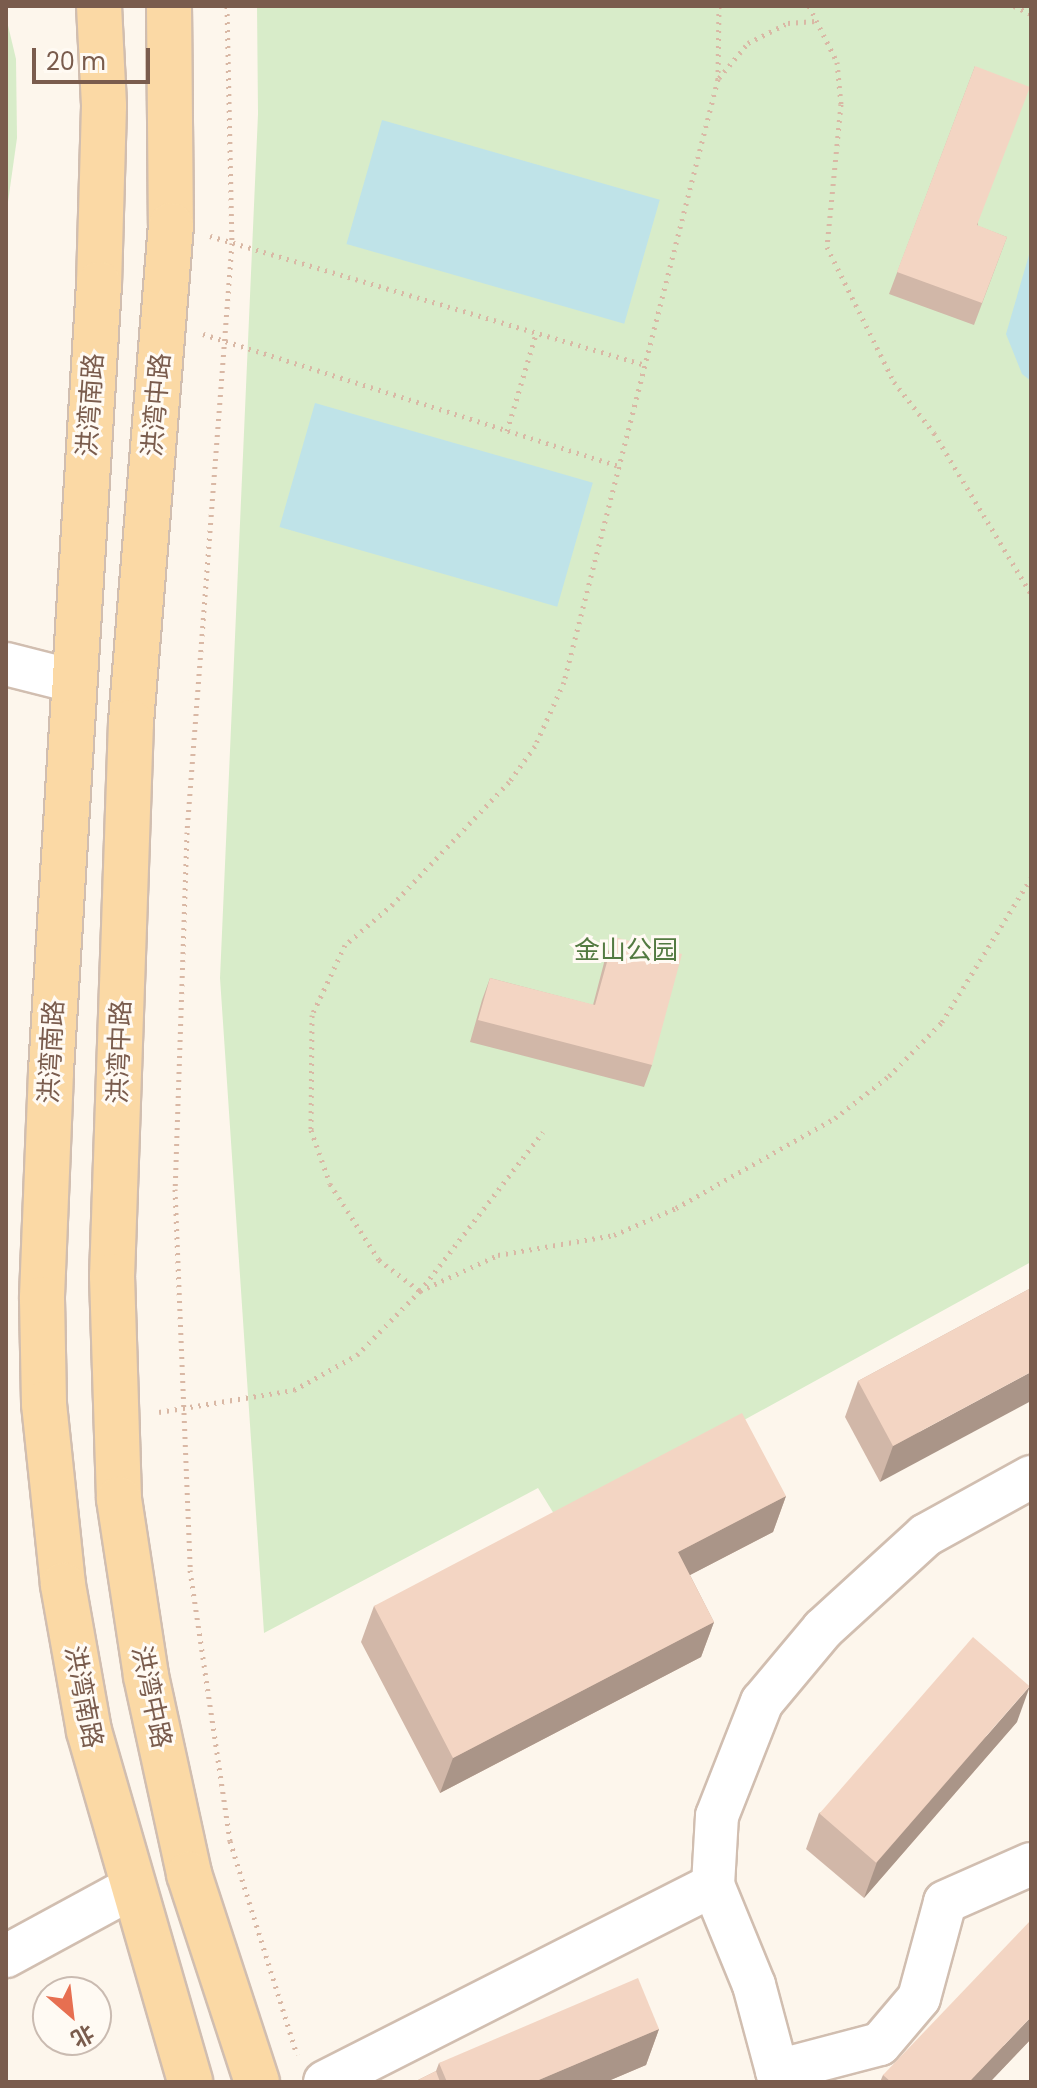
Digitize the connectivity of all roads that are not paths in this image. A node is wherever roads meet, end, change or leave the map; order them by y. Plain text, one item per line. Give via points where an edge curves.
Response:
1 (99, 6) edge
2 (169, 6) edge
3 (6, 664) edge
4 (73, 681) junction
5 (1031, 1477) edge
6 (1031, 1864) edge
7 (713, 1885) junction
8 (131, 1888) junction
9 (6, 1956) edge
10 (313, 2076) edge
11 (778, 2076) edge
12 (190, 2082) edge
13 (257, 2082) edge

1 - 4 main road, 洪湾南路 via 104,106 99,284
2 - 13 main road, 洪湾中路 via 171,225 131,722 112,1276 119,1499 146,1676 189,1874
3 - 4 street
4 - 8 main road, 洪湾南路 via 44,1214 44,1404 74,1657 103,1793
5 - 7 street via 926,1535 823,1629 762,1702 717,1816
6 - 11 street via 945,1902 919,1998 880,2044
7 - 10 street
7 - 11 street via 754,1985
8 - 9 street
8 - 12 main road, 洪湾南路

